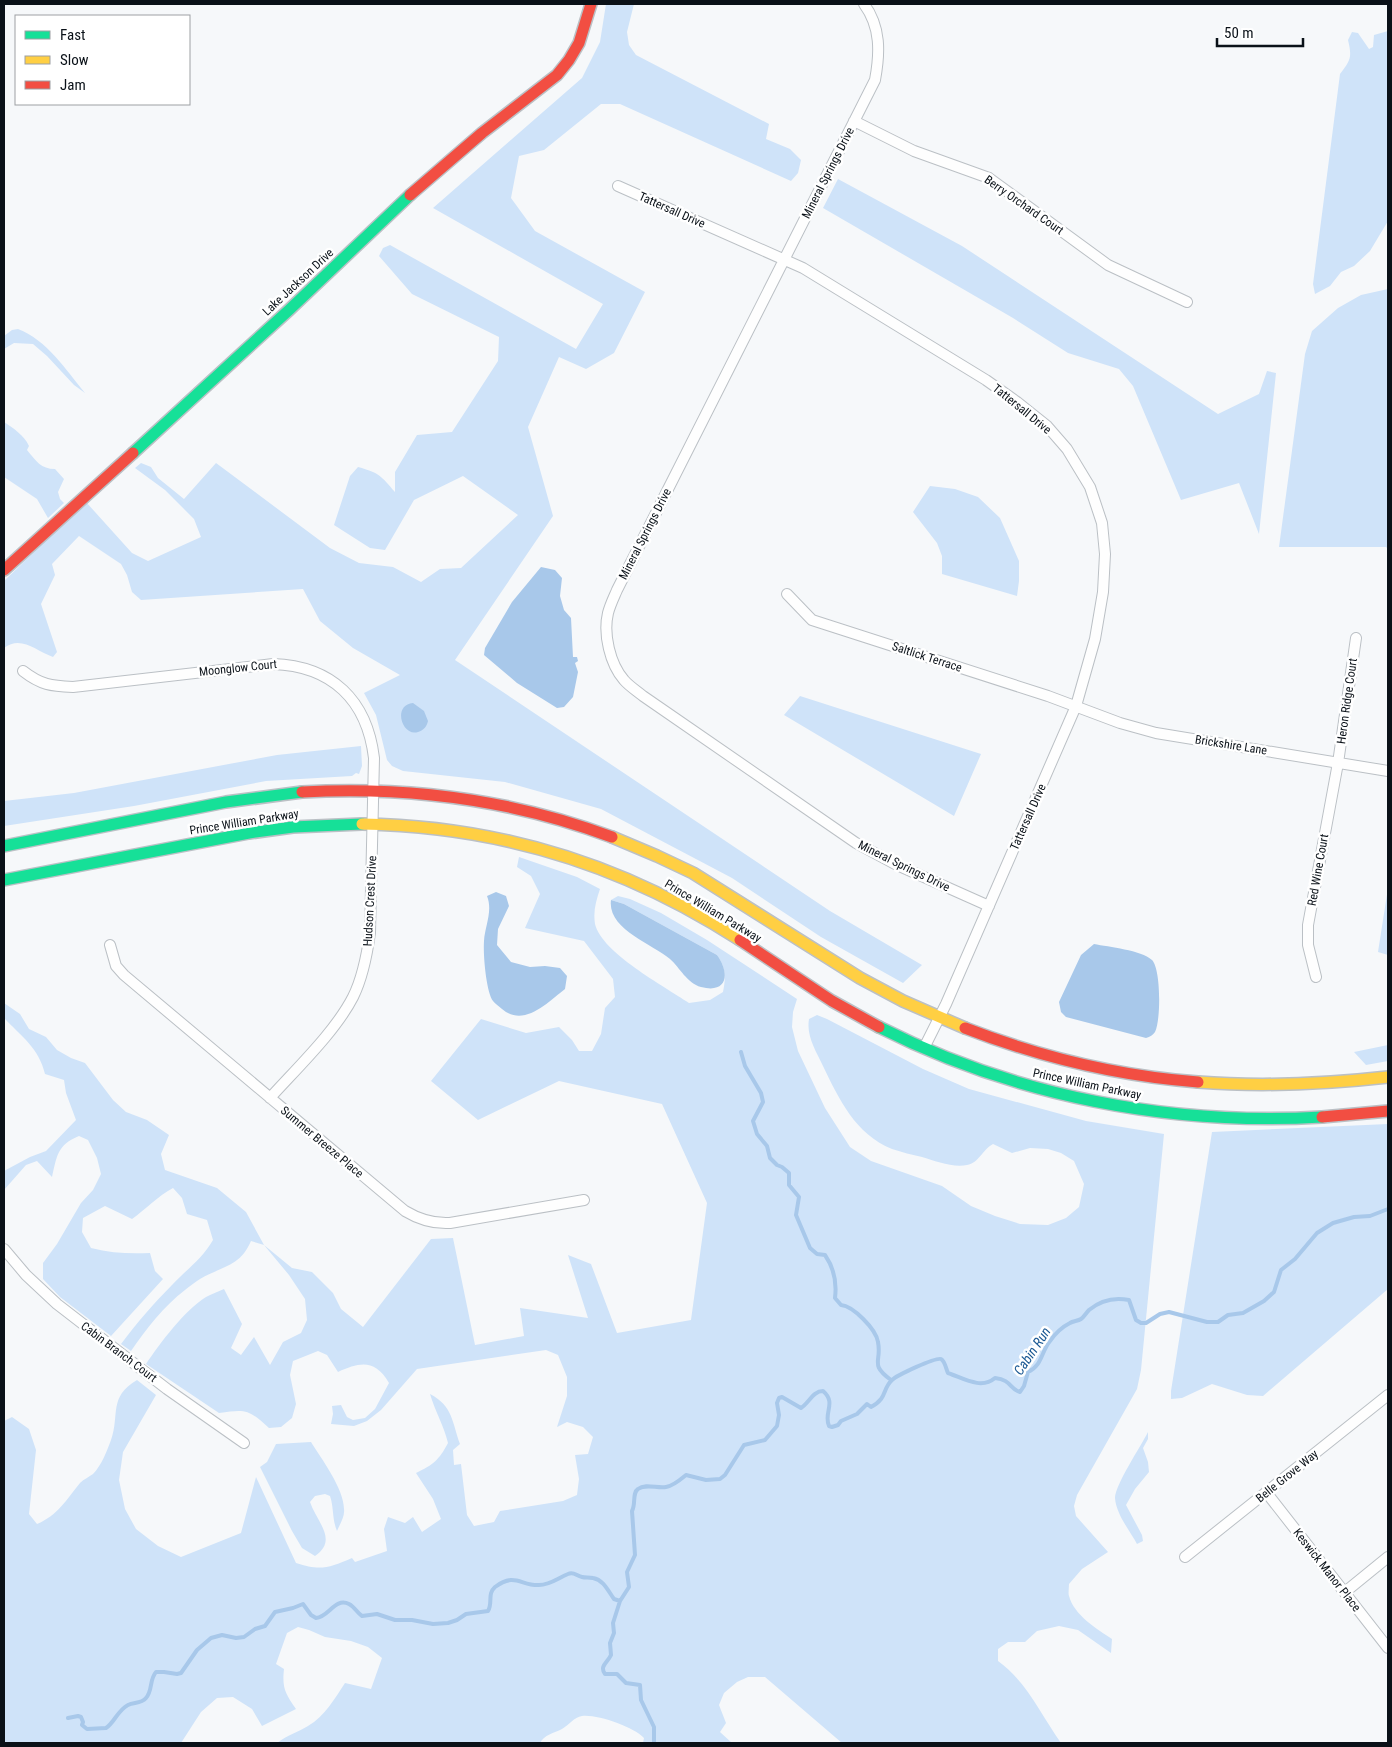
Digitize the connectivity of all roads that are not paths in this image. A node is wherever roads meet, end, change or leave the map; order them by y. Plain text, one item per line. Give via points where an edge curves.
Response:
1 (591, 4) edge
2 (864, 4) edge
3 (854, 121) junction
4 (618, 186) dead end
5 (785, 260) junction
6 (1187, 302) dead end
7 (4, 570) edge
8 (787, 594) dead end
9 (1356, 638) dead end
10 (23, 671) dead end
11 (1076, 706) junction
12 (1338, 763) junction
13 (1388, 771) edge
14 (374, 790) junction
15 (373, 824) junction
16 (4, 846) edge
17 (4, 880) edge
18 (989, 906) junction
19 (110, 945) dead end
20 (1316, 977) dead end
21 (939, 1017) junction
22 (924, 1048) junction
23 (1388, 1077) edge
24 (270, 1098) junction
25 (1388, 1111) edge
26 (584, 1200) dead end
27 (4, 1249) edge
28 (1388, 1395) edge
29 (244, 1443) dead end
30 (1266, 1492) junction
31 (1185, 1557) dead end
32 (1388, 1557) edge
33 (1344, 1592) junction
34 (1388, 1648) edge

1 - 7 main road, Lake Jackson Drive via 579,43 557,75 412,193
2 - 3 street, Mineral Springs Drive via 877,30 879,58 875,80
3 - 5 street, Mineral Springs Drive
3 - 6 street, Berry Orchard Court via 914,151 989,178 1108,265
4 - 5 street, Tattersall Drive
5 - 11 street, Tattersall Drive via 986,380 1047,426 1067,449 1090,487 1102,523 1105,554 1103,592 1095,638
5 - 18 street, Mineral Springs Drive via 617,590 608,613 606,632 610,650 625,681 643,696 856,843
8 - 11 street, Saltlick Terrace via 812,620
9 - 12 street, Heron Ridge Court
10 - 14 street, Moonglow Court via 43,684 73,687 273,664 306,668 335,682 357,706 372,741
11 - 12 street, Brickshire Lane via 1156,733
11 - 18 street, Tattersall Drive
12 - 13 street, Brickshire Lane
12 - 20 street, Red Wine Court via 1308,925 1308,945
14 - 15 street, Hudson Crest Drive
14 - 16 main road, Prince William Parkway via 287,794 207,806
14 - 21 main road, Prince William Parkway via 418,792 501,804 624,841 694,874 864,981
15 - 17 main road, Prince William Parkway via 263,831
15 - 22 main road, Prince William Parkway via 442,829 509,840 622,877 695,913 855,1015
15 - 24 street, Hudson Crest Drive via 370,933 361,978 340,1018
18 - 21 street, Tattersall Drive
19 - 24 street, Summer Breeze Place via 116,966 124,976
21 - 22 street, Tattersall Drive
21 - 23 main road, Prince William Parkway via 1046,1055 1159,1078 1256,1085
22 - 25 main road, Prince William Parkway via 1011,1081 1053,1093 1158,1112 1256,1119 1332,1117
24 - 26 street, Summer Breeze Place via 405,1211 424,1220 450,1223
27 - 29 street, Cabin Branch Court via 57,1304 167,1389
28 - 30 street, Belle Grove Way
30 - 31 street, Belle Grove Way
30 - 33 street, Keswick Manor Place
32 - 33 street
33 - 34 street, Keswick Manor Place

